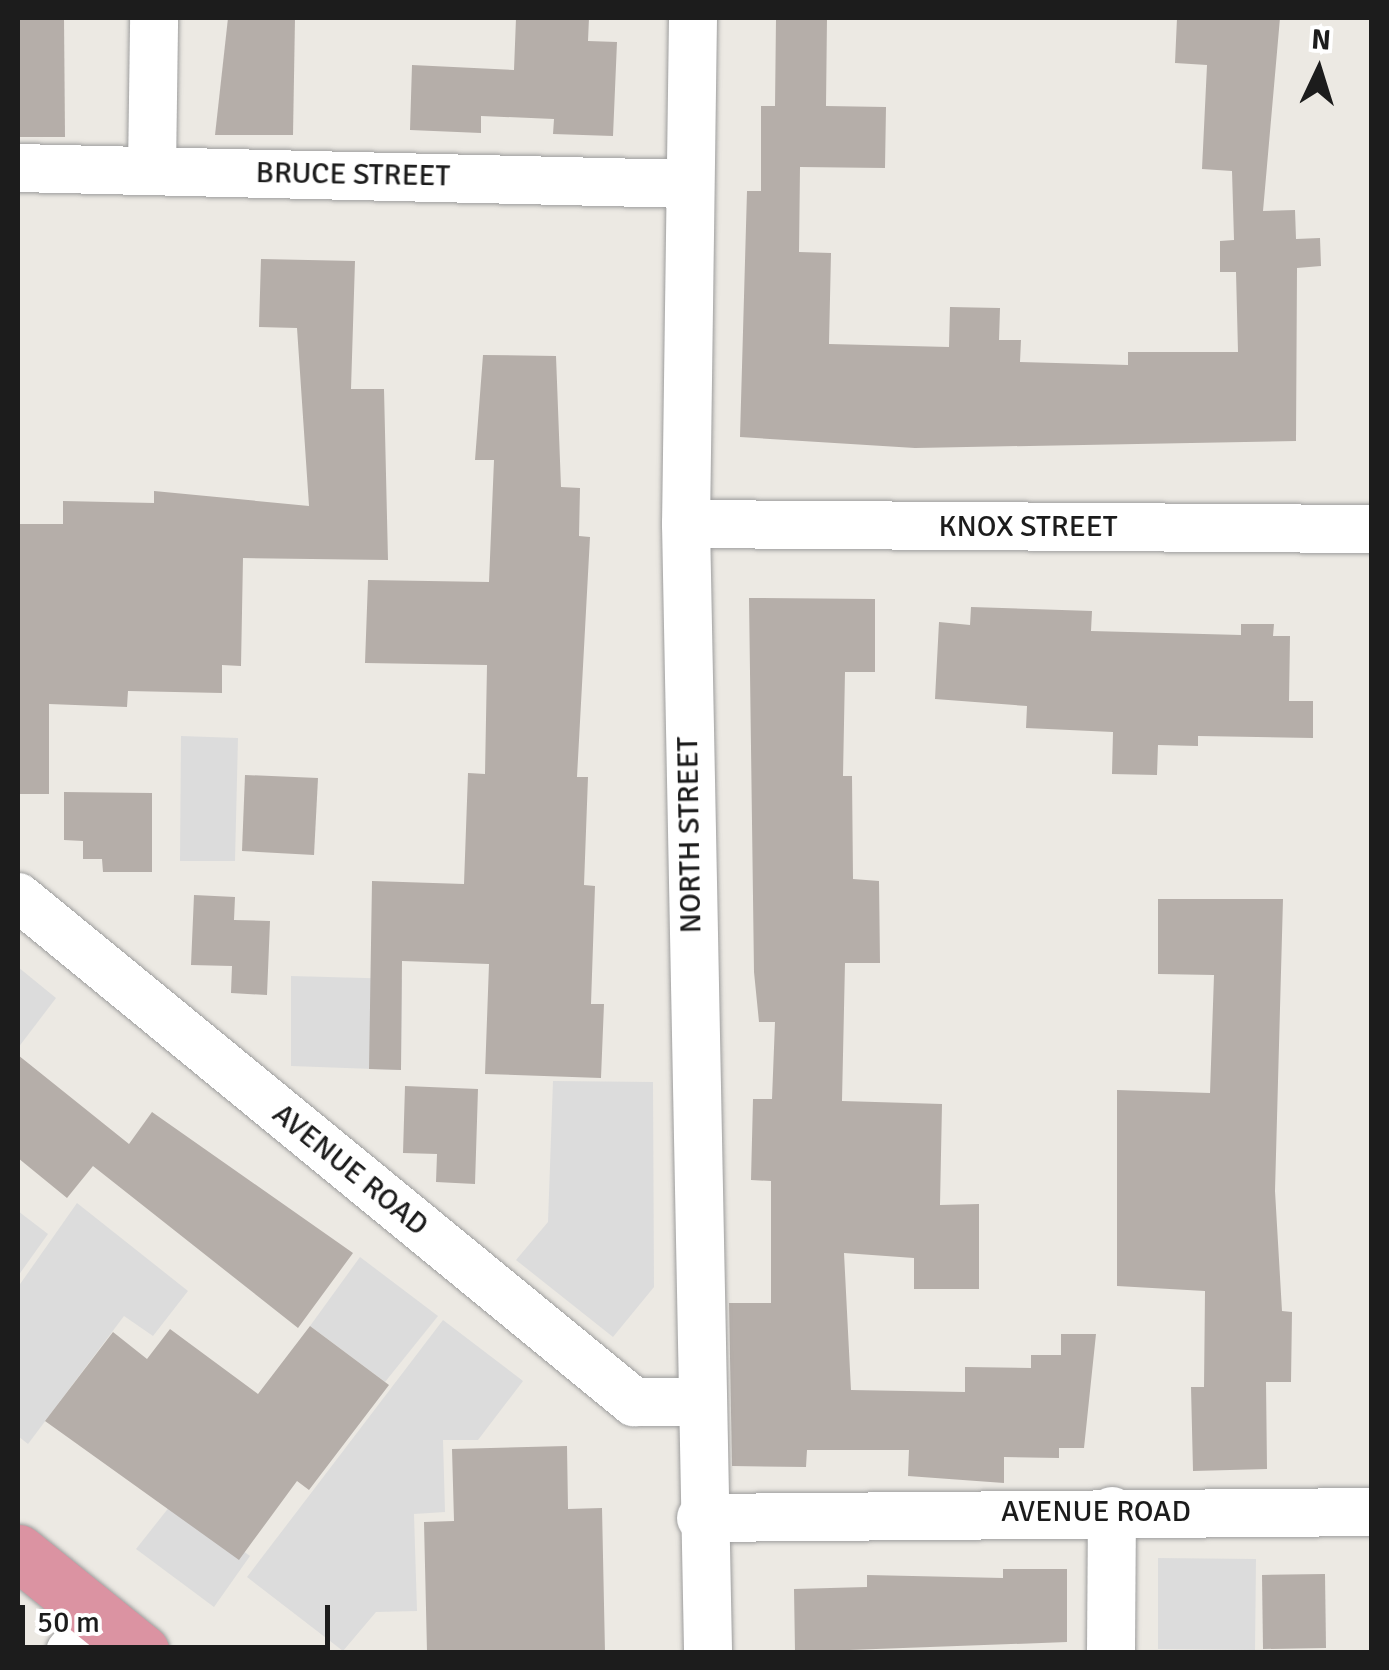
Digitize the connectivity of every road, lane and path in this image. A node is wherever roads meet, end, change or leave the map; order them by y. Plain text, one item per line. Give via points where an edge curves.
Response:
1 (154, 18) edge
2 (693, 18) edge
3 (18, 168) edge
4 (152, 170) junction
5 (690, 184) junction
6 (686, 524) junction
7 (1372, 529) edge
8 (18, 897) edge
9 (698, 1402) junction
10 (1112, 1511) junction
11 (1372, 1512) edge
12 (702, 1518) junction
13 (18, 1552) edge
14 (104, 1642) edge
15 (708, 1652) edge
16 (1111, 1652) edge

1 - 4 street
2 - 5 street, NORTH STREET
3 - 4 street, BRUCE STREET
4 - 5 street, BRUCE STREET
5 - 6 street, NORTH STREET
6 - 7 street, KNOX STREET
6 - 9 street, NORTH STREET
8 - 9 street, AVENUE ROAD via 634,1402
9 - 12 street, NORTH STREET
10 - 11 street, AVENUE ROAD
10 - 12 street, AVENUE ROAD
10 - 16 street
12 - 15 street, NORTH STREET
13 - 14 highway

